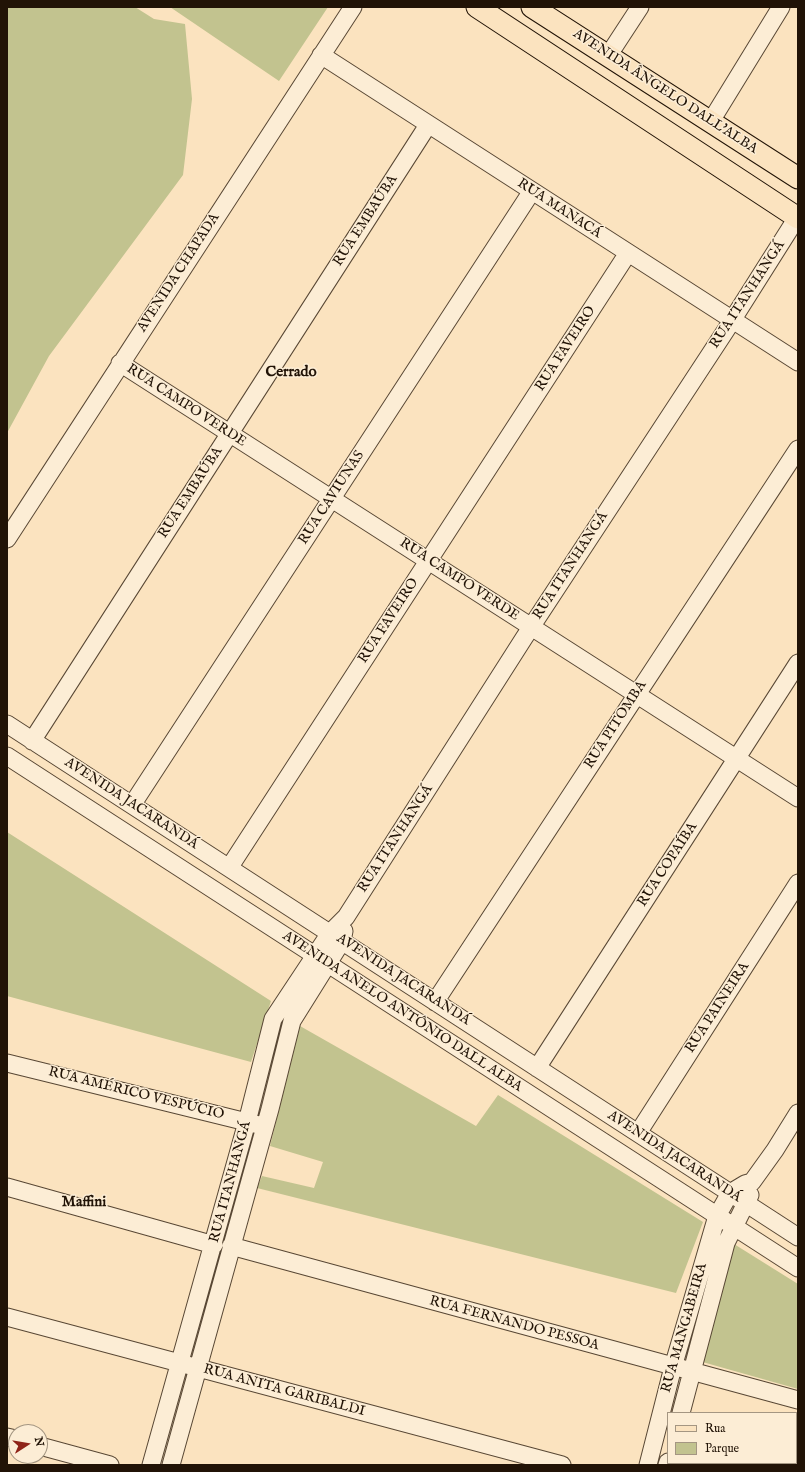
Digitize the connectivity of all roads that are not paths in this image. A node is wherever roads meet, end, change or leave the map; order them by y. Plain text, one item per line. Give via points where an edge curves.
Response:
1 (353, 7) edge
2 (477, 7) edge
3 (532, 7) edge
4 (640, 7) edge
5 (781, 7) edge
6 (321, 56) junction
7 (608, 56) junction
8 (711, 121) junction
9 (428, 125) junction
10 (798, 178) edge
11 (532, 191) junction
12 (798, 217) edge
13 (628, 253) junction
14 (732, 320) junction
15 (798, 362) edge
16 (120, 363) junction
17 (230, 433) junction
18 (798, 449) edge
19 (331, 499) junction
20 (7, 539) edge
21 (428, 561) junction
22 (531, 627) junction
23 (798, 663) edge
24 (637, 694) junction
25 (10, 730) edge
26 (32, 741) junction
27 (7, 756) edge
28 (737, 758) junction
29 (798, 798) edge
30 (132, 805) junction
31 (229, 868) junction
32 (798, 883) edge
33 (336, 937) junction
34 (321, 960) junction
35 (435, 1002) junction
36 (7, 1063) edge
37 (537, 1068) junction
38 (798, 1113) edge
39 (247, 1122) junction
40 (265, 1126) junction
41 (638, 1133) junction
42 (752, 1182) junction
43 (7, 1188) edge
44 (730, 1193) junction
45 (745, 1203) junction
46 (717, 1216) junction
47 (733, 1226) junction
48 (798, 1237) edge
49 (214, 1244) junction
50 (231, 1246) junction
51 (798, 1268) edge
52 (7, 1317) edge
53 (180, 1363) junction
54 (673, 1367) junction
55 (199, 1368) junction
56 (692, 1372) junction
57 (798, 1400) edge
58 (681, 1412) edge
59 (48, 1448) edge
60 (110, 1465) edge
61 (151, 1465) edge
62 (171, 1465) edge
63 (562, 1465) edge
64 (648, 1465) edge

1 - 6 street, AVENIDA CHAPADA
2 - 12 main road
3 - 7 main road, AVENIDA ÂNGELO DALL'ALBA
4 - 7 street
5 - 8 street
6 - 9 street, RUA MANACÁ
6 - 16 street, AVENIDA CHAPADA
7 - 8 main road, AVENIDA ÂNGELO DALL'ALBA
8 - 10 main road, AVENIDA ÂNGELO DALL'ALBA
9 - 11 street, RUA MANACÁ
9 - 17 street, RUA EMBAÚBA
11 - 13 street, RUA MANACÁ
11 - 19 street, RUA CAVIUNAS
12 - 14 street, RUA ITANHANGÁ
13 - 14 street, RUA MANACÁ
13 - 21 street, RUA FAVEIRO
14 - 15 street, RUA MANACÁ
14 - 22 street, RUA ITANHANGÁ
16 - 17 street, RUA CAMPO VERDE
16 - 20 street, AVENIDA CHAPADA
17 - 19 street, RUA CAMPO VERDE
17 - 26 street, RUA EMBAÚBA
18 - 24 street, RUA PITOMBA
19 - 21 street, RUA CAMPO VERDE
19 - 30 street, RUA CAVIUNAS
21 - 22 street, RUA CAMPO VERDE
21 - 31 street, RUA FAVEIRO
22 - 24 street, RUA CAMPO VERDE
22 - 33 street, RUA ITANHANGÁ via 346,917
23 - 28 street, RUA COPAÍBA
24 - 28 street, RUA CAMPO VERDE
24 - 35 street, RUA PITOMBA
25 - 26 street, AVENIDA JACARANDÁ
26 - 30 street, AVENIDA JACARANDÁ
27 - 34 street, AVENIDA ANELO ANTÔNIO DALL ALBA
28 - 29 street, RUA CAMPO VERDE
28 - 37 street, RUA COPAÍBA
30 - 31 street, AVENIDA JACARANDÁ
31 - 33 street, AVENIDA JACARANDÁ
32 - 41 street, RUA PAINEIRA
33 - 34 street, RUA ITANHANGÁ
33 - 35 street, AVENIDA JACARANDÁ
34 - 39 street, RUA ITANHANGÁ via 273,1019
34 - 40 street, RUA ITANHANGÁ via 292,1021
34 - 46 street, AVENIDA ANELO ANTÔNIO DALL ALBA
35 - 37 street, AVENIDA JACARANDÁ
36 - 39 street, RUA AMÉRICO VESPÚCIO
37 - 41 street, AVENIDA JACARANDÁ
38 - 42 street
39 - 40 street, RUA AMÉRICO VESPÚCIO
39 - 49 street, RUA ITANHANGÁ
40 - 50 street, RUA ITANHANGÁ
41 - 44 street, AVENIDA JACARANDÁ
42 - 44 street
42 - 45 street, RUA MANGABEIRA via 752,1191
43 - 49 street
44 - 45 street, AVENIDA JACARANDÁ
44 - 46 street, RUA MANGABEIRA
45 - 47 street, RUA MANGABEIRA
45 - 48 street, AVENIDA JACARANDÁ
46 - 47 street, AVENIDA ANELO ANTÔNIO DALL ALBA
46 - 54 street, RUA MANGABEIRA
47 - 51 street, AVENIDA ANELO ANTÔNIO DALL ALBA
47 - 56 street, RUA MANGABEIRA via 726,1243
49 - 53 street, RUA ITANHANGÁ
50 - 54 street, RUA FERNANDO PESSOA
50 - 55 street, RUA ITANHANGÁ
52 - 53 street, RUA ANITA GARIBALDI
53 - 55 street, RUA ANITA GARIBALDI
53 - 61 street, RUA ITANHANGÁ
54 - 56 street, RUA FERNANDO PESSOA
54 - 64 street, RUA MANGABEIRA
55 - 62 street, RUA ITANHANGÁ
55 - 63 street, RUA ANITA GARIBALDI
56 - 57 street, RUA FERNANDO PESSOA
56 - 58 street, RUA MANGABEIRA
59 - 60 street

